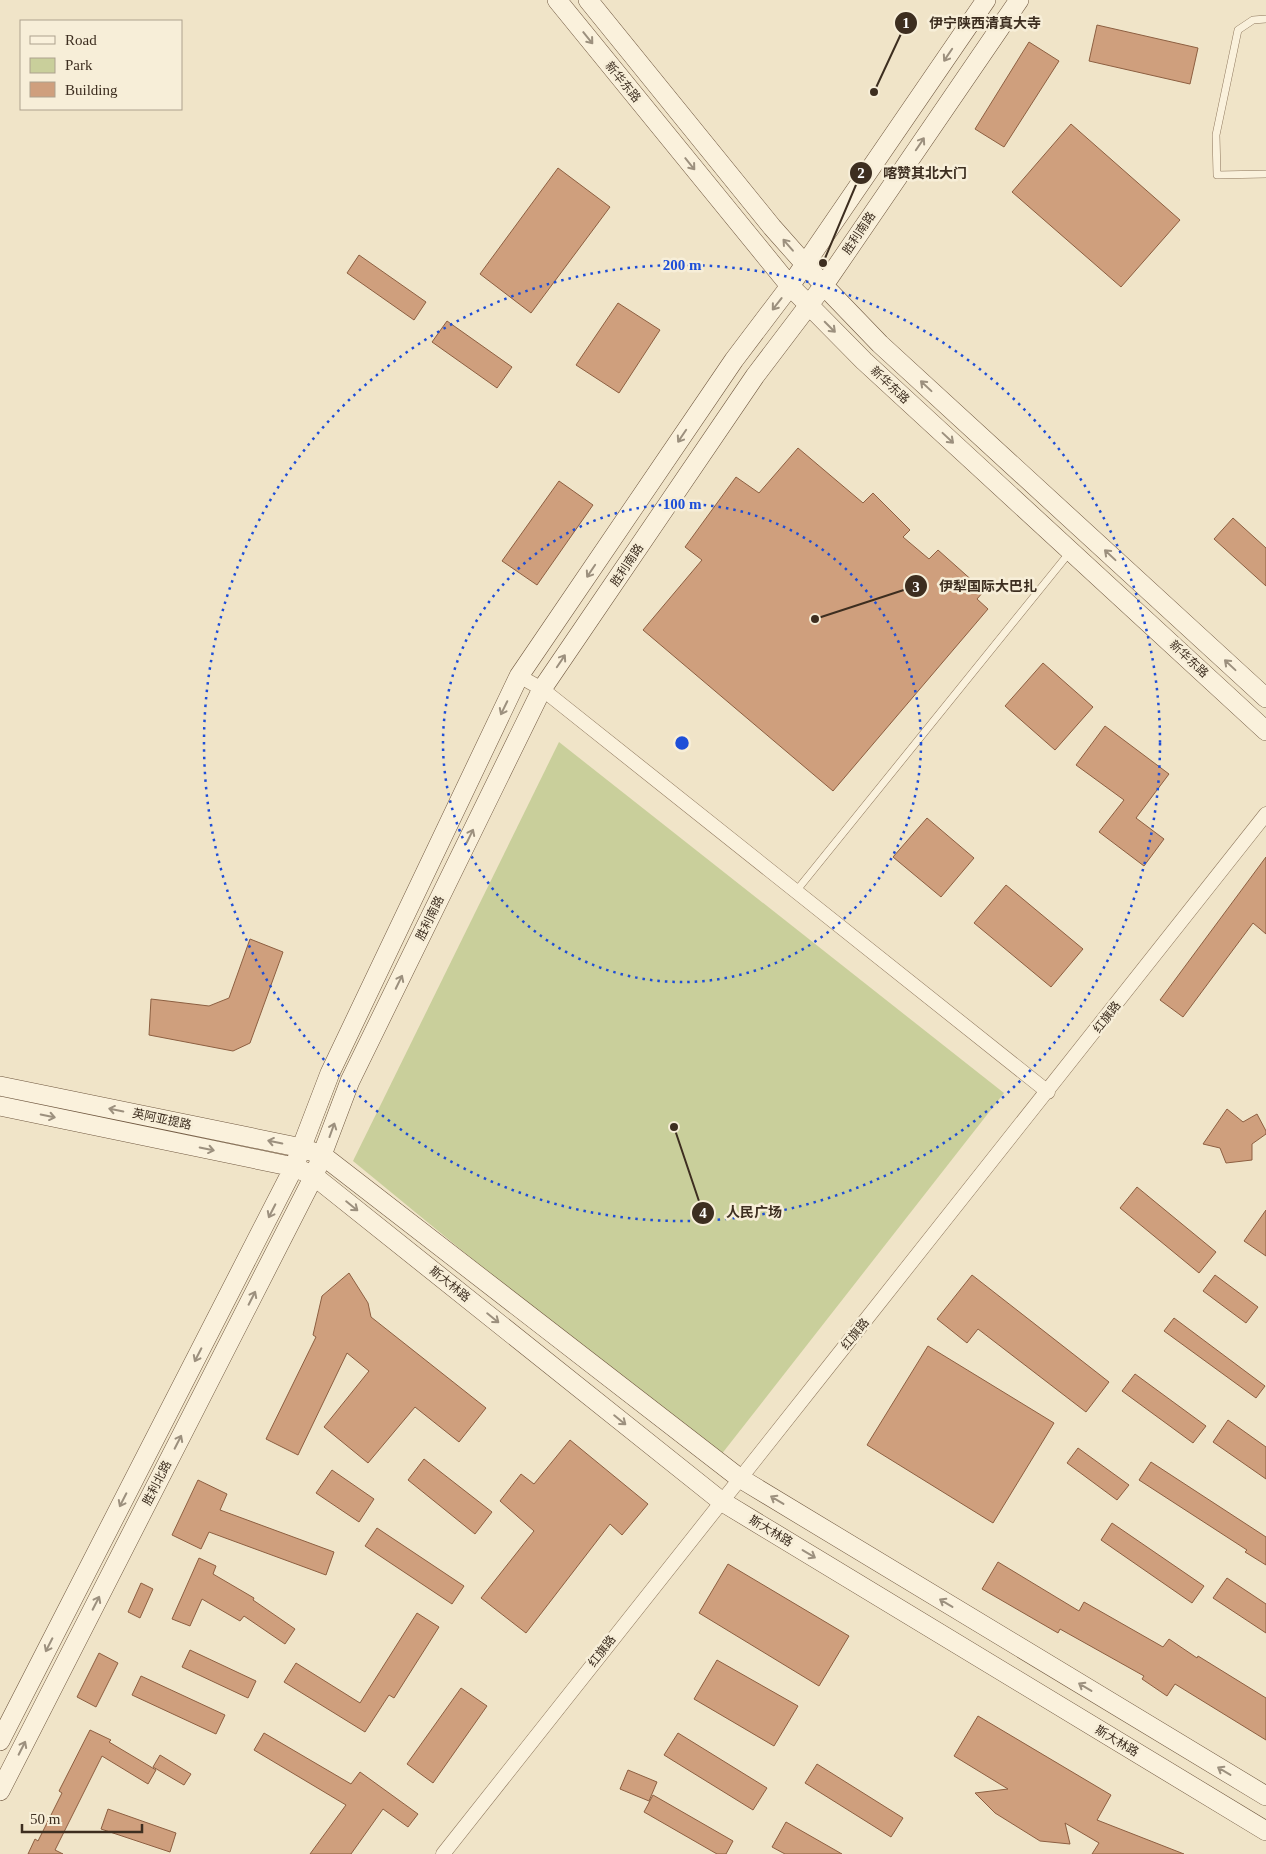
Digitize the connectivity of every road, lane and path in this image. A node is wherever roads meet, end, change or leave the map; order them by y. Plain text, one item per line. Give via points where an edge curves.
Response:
1 (557, 0) edge
2 (588, 0) edge
3 (986, 0) edge
4 (1019, 0) edge
5 (1266, 19) edge
6 (1266, 174) edge
7 (805, 264) junction
8 (824, 285) junction
9 (790, 286) junction
10 (809, 306) junction
11 (1071, 551) junction
12 (519, 676) junction
13 (542, 689) junction
14 (1266, 698) edge
15 (1266, 731) edge
16 (1266, 814) edge
17 (797, 890) junction
18 (0, 1086) edge
19 (1048, 1092) junction
20 (0, 1106) edge
21 (302, 1148) junction
22 (322, 1155) junction
23 (294, 1168) junction
24 (314, 1176) junction
25 (740, 1478) junction
26 (721, 1501) junction
27 (0, 1741) edge
28 (0, 1791) edge
29 (1266, 1796) edge
30 (1266, 1831) edge
31 (443, 1854) edge

1 -> 9 main road, 新华东路
7 -> 2 main road, 新华东路
3 -> 7 main road, 胜利南路
8 -> 4 main road, 胜利南路
5 - 6 lane via 1253,20 1238,30 1216,135 1217,175
7 - 8 main road, 新华东路
7 - 9 main road, 胜利南路
8 - 10 main road, 胜利南路
14 -> 8 main road, 新华东路 via 880,344
9 - 10 main road, 新华东路
9 -> 12 main road, 胜利南路 via 734,360
10 -> 11 main road, 新华东路 via 864,361
13 -> 10 main road, 胜利南路 via 755,376
11 - 15 main road, 新华东路
11 - 17 lane
12 - 13 street
12 -> 21 main road, 胜利南路 via 330,1073
13 - 17 street
22 -> 13 main road, 胜利南路 via 350,1081
16 - 19 street, 红旗路
17 - 19 street
21 -> 18 main road, 英阿亚提路
19 - 25 street, 红旗路
20 -> 23 main road, 英阿亚提路
21 - 22 main road, 英阿亚提路
21 - 23 main road, 胜利南路
22 - 24 main road, 胜利南路
22 - 25 main road, 斯大林路
23 - 24 main road, 英阿亚提路
23 -> 27 main road, 胜利北路
24 -> 26 main road, 斯大林路
28 -> 24 main road, 胜利北路
25 - 26 street, 红旗路
29 -> 25 main road, 斯大林路
26 -> 30 main road, 斯大林路
26 - 31 street, 红旗路

